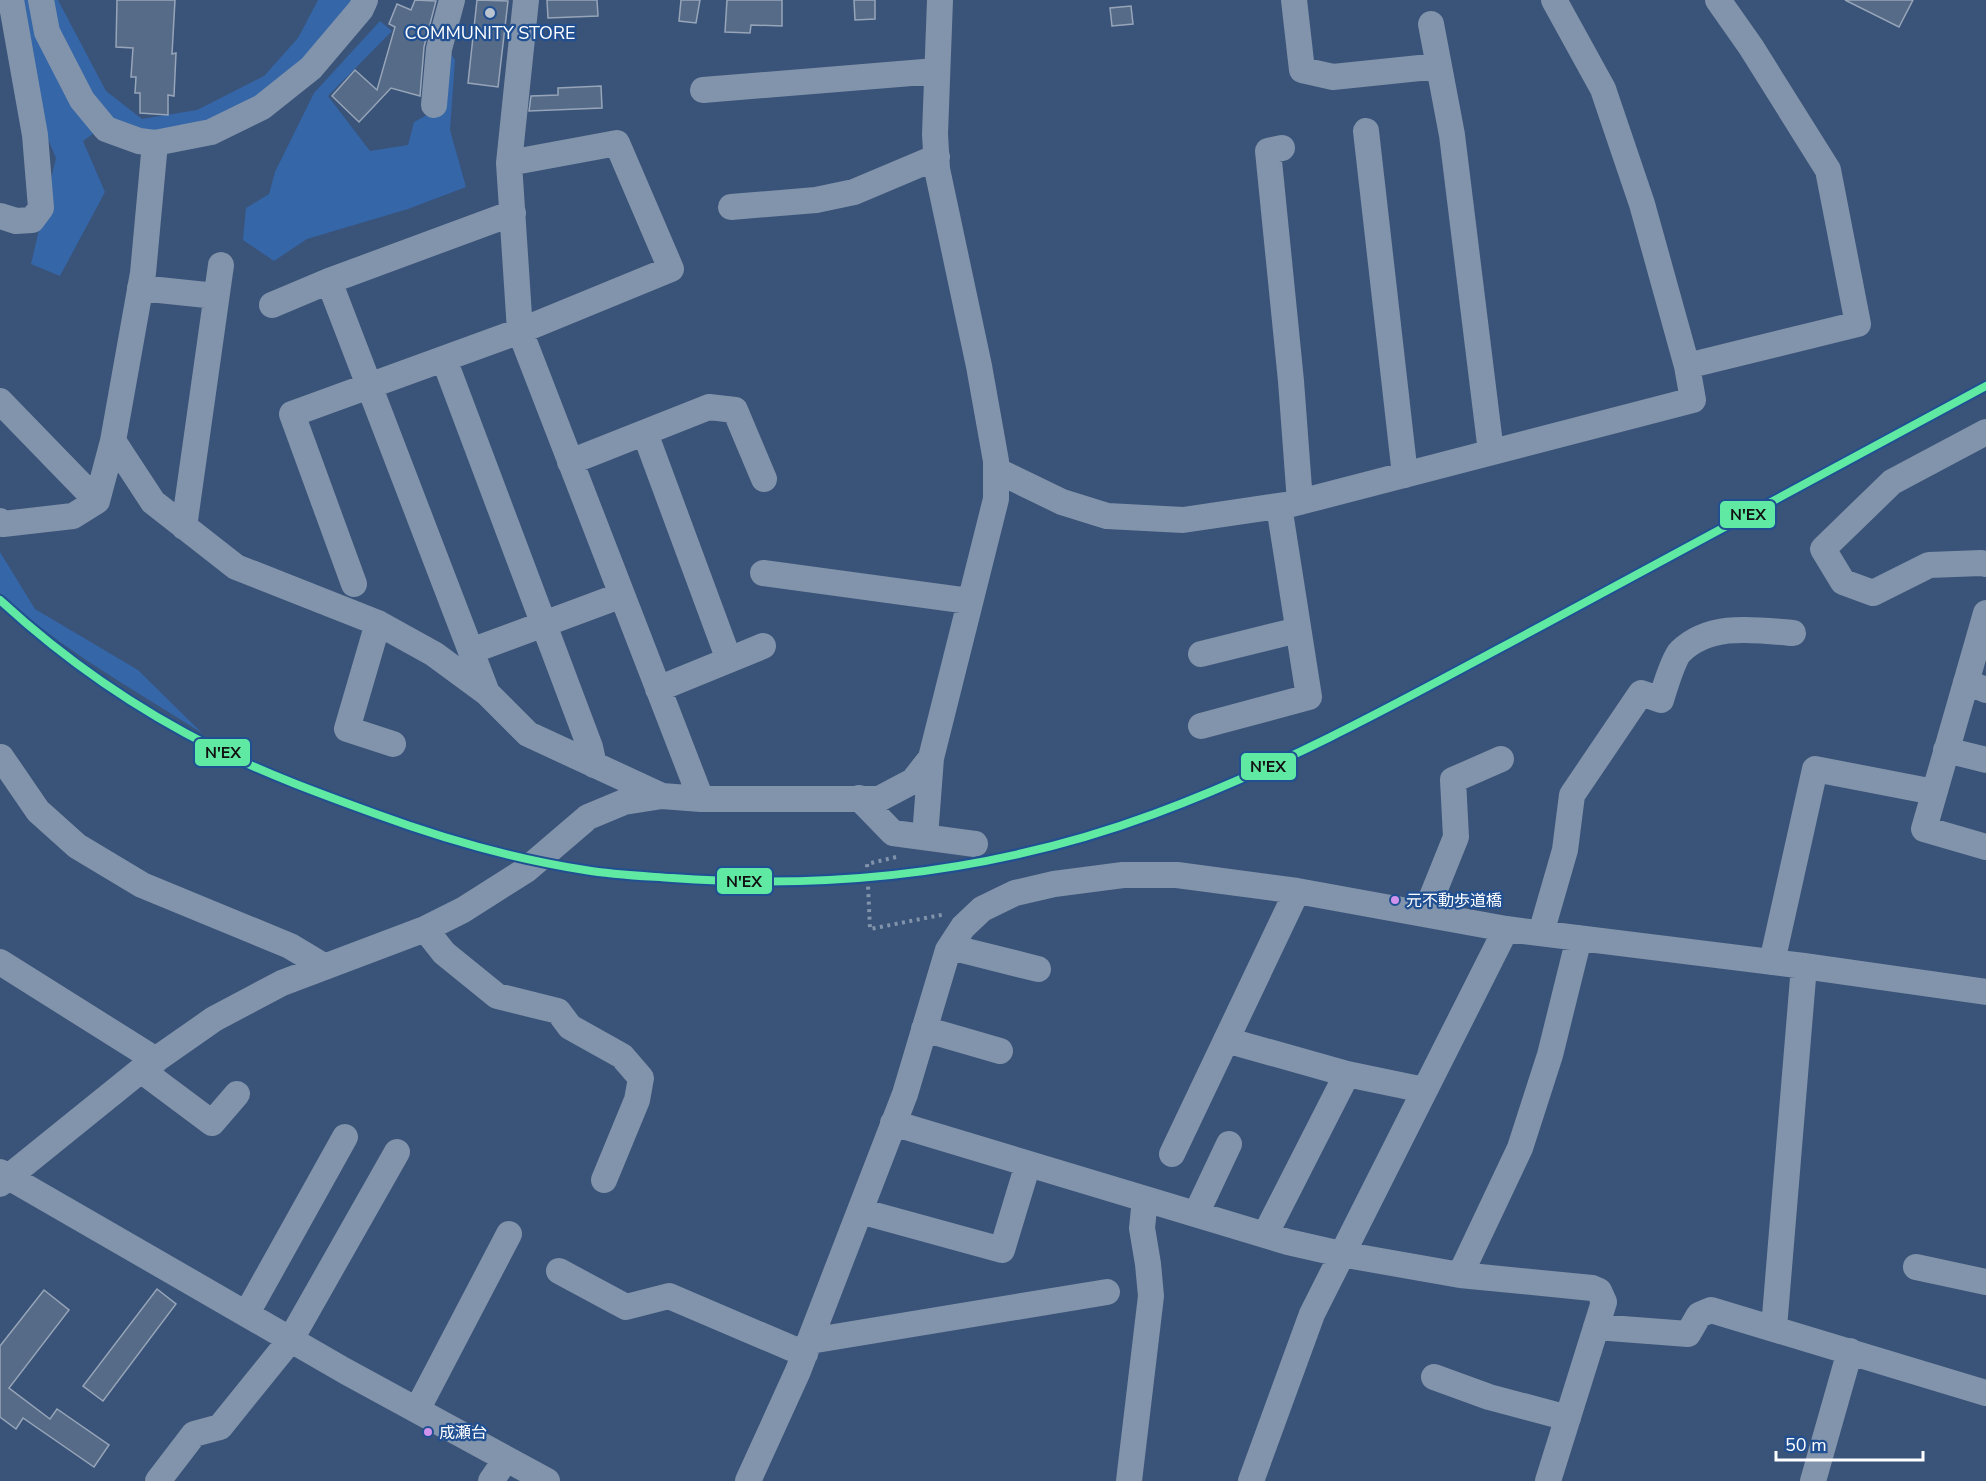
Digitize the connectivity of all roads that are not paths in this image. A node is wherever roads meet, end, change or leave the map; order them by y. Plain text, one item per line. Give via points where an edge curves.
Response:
1 (11, 0) edge
2 (41, 0) edge
3 (365, 0) edge
4 (452, 0) edge
5 (526, 0) edge
6 (940, 0) edge
7 (1294, 0) edge
8 (1554, 0) edge
9 (1718, 0) edge
10 (1431, 24) dead end
11 (1439, 66) junction
12 (936, 71) junction
13 (703, 90) dead end
14 (434, 105) dead end
15 (1366, 131) dead end
16 (155, 142) junction
17 (1282, 148) dead end
18 (936, 157) junction
19 (509, 163) junction
20 (731, 207) dead end
21 (513, 213) junction
22 (0, 216) edge
23 (221, 265) dead end
24 (329, 281) junction
25 (140, 288) junction
26 (216, 296) junction
27 (272, 305) dead end
28 (520, 331) junction
29 (444, 359) junction
30 (1687, 366) junction
31 (368, 386) junction
32 (0, 401) edge
33 (645, 433) junction
34 (1985, 434) edge
35 (113, 441) junction
36 (1491, 452) junction
37 (570, 462) junction
38 (996, 470) junction
39 (1405, 475) junction
40 (764, 479) dead end
41 (97, 501) junction
42 (1289, 504) junction
43 (0, 521) edge
44 (184, 526) junction
45 (1986, 564) edge
46 (763, 573) dead end
47 (354, 584) dead end
48 (622, 595) junction
49 (969, 601) junction
50 (1986, 613) edge
51 (378, 623) junction
52 (543, 625) junction
53 (1298, 630) junction
54 (1793, 633) dead end
55 (763, 646) dead end
56 (471, 651) junction
57 (1201, 654) dead end
58 (729, 660) junction
59 (1976, 686) edge
60 (658, 689) junction
61 (487, 693) junction
62 (1201, 726) dead end
63 (393, 744) dead end
64 (1946, 750) junction
65 (0, 758) edge
66 (931, 758) junction
67 (1501, 759) dead end
68 (1986, 760) edge
69 (594, 765) junction
70 (1934, 792) junction
71 (662, 796) junction
72 (859, 798) junction
73 (700, 799) junction
74 (925, 837) junction
75 (975, 844) dead end
76 (1986, 847) edge
77 (1297, 891) junction
78 (1425, 914) junction
79 (425, 929) junction
80 (1506, 929) junction
81 (1541, 933) junction
82 (1580, 938) junction
83 (950, 947) junction
84 (0, 962) edge
85 (1772, 962) junction
86 (1804, 966) junction
87 (325, 967) junction
88 (1038, 969) dead end
89 (1986, 992) edge
90 (924, 1029) junction
91 (1226, 1040) junction
92 (1000, 1051) dead end
93 (148, 1065) junction
94 (1347, 1074) junction
95 (1424, 1090) junction
96 (237, 1094) dead end
97 (894, 1123) junction
98 (345, 1137) dead end
99 (1229, 1144) dead end
100 (397, 1152) dead end
101 (1172, 1154) dead end
102 (1029, 1164) junction
103 (3, 1178) edge
104 (604, 1180) dead end
105 (1145, 1199) junction
106 (860, 1211) junction
107 (1196, 1214) junction
108 (509, 1234) dead end
109 (1265, 1235) junction
110 (1341, 1254) junction
111 (1916, 1267) dead end
112 (558, 1271) dead end
113 (1460, 1275) junction
114 (1986, 1282) edge
115 (1107, 1292) dead end
116 (247, 1313) junction
117 (1596, 1327) junction
118 (1774, 1328) junction
119 (291, 1339) junction
120 (807, 1347) junction
121 (1850, 1351) junction
122 (1434, 1377) dead end
123 (1986, 1393) edge
124 (417, 1410) junction
125 (1568, 1418) junction
126 (506, 1459) junction
127 (751, 1480) edge
128 (158, 1481) edge
129 (491, 1481) edge
130 (547, 1481) edge
131 (1129, 1481) edge
132 (1251, 1481) edge
133 (1548, 1481) edge
134 (1813, 1481) edge

1 - 22 street via 35,135 41,208 32,220
2 - 16 street via 47,32 82,100 106,129 139,141
3 - 16 street via 311,68 262,107 211,132
4 - 14 street via 439,49
5 - 19 street
6 - 12 street
7 - 11 street via 1302,70 1333,77
8 - 30 street via 1603,89 1642,204
9 - 30 street via 1828,170 1858,324
10 - 11 street
11 - 36 street via 1452,135
12 - 13 street
12 - 18 street
15 - 39 street
16 - 25 street
17 - 42 street via 1268,151 1291,381
18 - 20 street via 854,192 816,200
18 - 38 street
19 - 21 street
19 - 28 street via 616,143 671,269
21 - 24 street
21 - 28 street
23 - 26 street
24 - 27 street
24 - 31 street
25 - 26 street
25 - 35 street
26 - 44 street
28 - 29 street
28 - 37 street
29 - 31 street
29 - 52 street
30 - 36 street via 1693,400
31 - 47 street via 292,414
31 - 56 street
32 - 41 street
33 - 37 street
33 - 40 street via 709,407 735,410
33 - 58 street
34 - 45 street via 1892,482 1823,549 1843,582 1873,592 1929,565
35 - 41 street
35 - 44 street via 153,502
36 - 39 street
37 - 48 street
38 - 42 street via 1062,502 1107,516 1183,520
38 - 49 street via 996,499
39 - 42 street
41 - 43 street via 73,516 3,524
42 - 53 street
44 - 51 street via 236,567
46 - 49 street
48 - 52 street
48 - 60 street
49 - 66 street
50 - 59 street
51 - 61 street via 434,654
51 - 63 street via 346,729
52 - 56 street
52 - 69 street via 591,747
53 - 57 street
53 - 62 street via 1309,697
54 - 81 street via 1736,629 1703,637 1679,652 1661,700 1641,693 1572,795 1565,850
55 - 58 street
56 - 61 street
58 - 60 street
59 - 64 street
60 - 73 street
61 - 69 street via 528,734
64 - 68 street
64 - 70 street
65 - 87 street via 38,812 77,846 142,885 290,946
66 - 72 street via 913,782 879,799
66 - 74 street
67 - 78 street via 1453,780 1456,837
69 - 71 street
70 - 76 street via 1924,829
70 - 85 street via 1815,769
71 - 73 street
71 - 79 street via 624,802 588,817 526,870 464,910
72 - 73 street
72 - 74 street via 893,833
74 - 75 street
77 - 78 street
77 - 83 street via 1177,875 1123,874 1054,884 1016,893 982,909
77 - 91 street
78 - 80 street
79 - 87 street
79 - 104 street via 444,953 496,996 558,1011 570,1027 622,1056 641,1078 637,1100
80 - 81 street
80 - 95 street
81 - 82 street
82 - 85 street
82 - 113 street via 1550,1055 1520,1148
83 - 88 street
83 - 90 street
84 - 93 street
85 - 86 street
86 - 89 street
86 - 118 street
87 - 93 street via 282,983 214,1019
90 - 92 street
90 - 97 street
91 - 94 street
91 - 101 street
93 - 96 street via 212,1123
93 - 103 street
94 - 95 street
94 - 109 street
95 - 110 street
97 - 102 street
97 - 106 street
98 - 116 street
99 - 107 street
100 - 119 street
102 - 105 street
102 - 106 street via 1002,1250
103 - 116 street
105 - 107 street
105 - 131 street via 1142,1228 1151,1296
106 - 120 street
107 - 109 street
108 - 124 street
109 - 110 street
110 - 113 street
110 - 132 street via 1312,1314
111 - 114 street
112 - 120 street via 626,1307 669,1296
113 - 117 street via 1592,1288 1599,1291 1604,1302
115 - 120 street
116 - 119 street
117 - 118 street via 1688,1334 1699,1315 1711,1310
117 - 125 street
118 - 121 street
119 - 124 street
119 - 128 street via 220,1427 194,1434
120 - 127 street
121 - 123 street
121 - 134 street
122 - 125 street via 1489,1397
124 - 126 street
125 - 133 street
126 - 129 street
126 - 130 street

